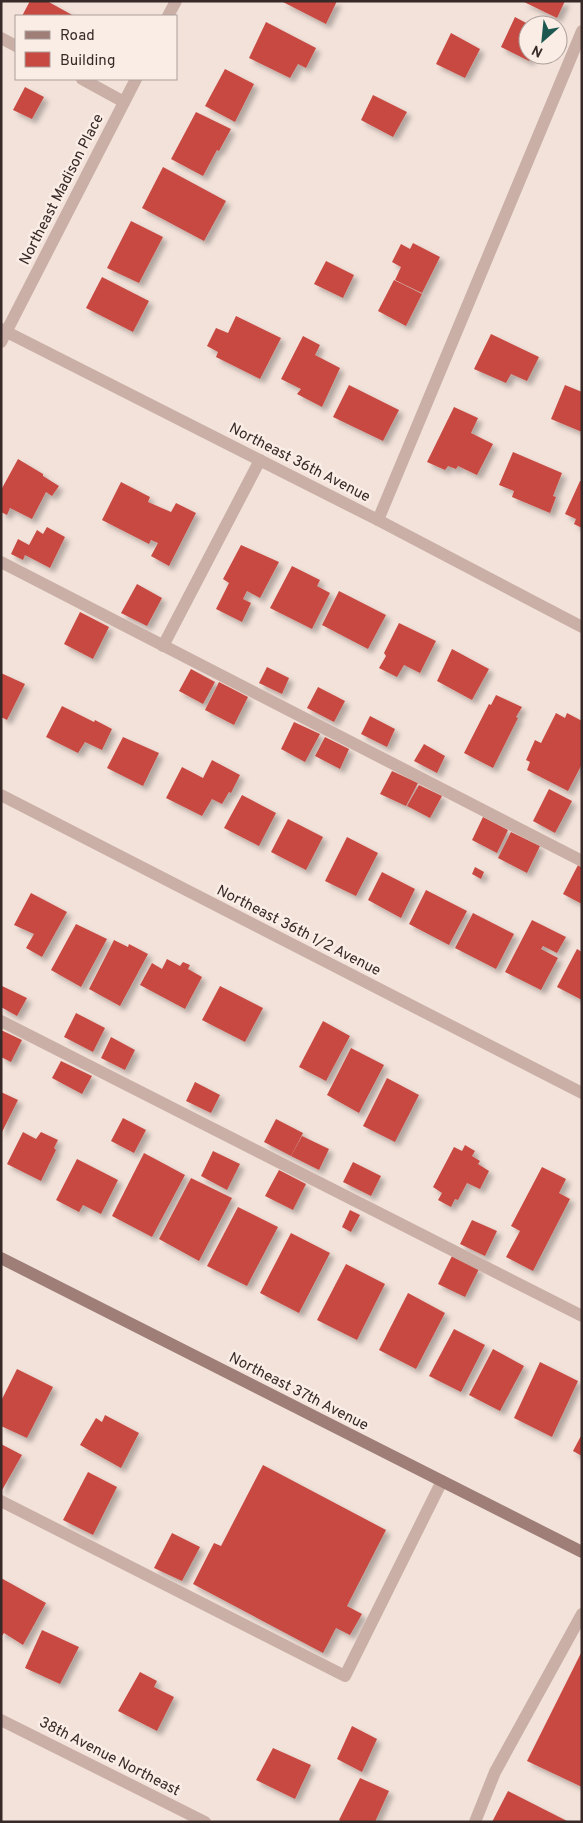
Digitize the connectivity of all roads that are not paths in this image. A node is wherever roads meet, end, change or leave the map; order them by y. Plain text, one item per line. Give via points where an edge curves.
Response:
1 (176, 1) edge
2 (169, 15) edge
3 (582, 31) edge
4 (1, 38) edge
5 (15, 45) edge
6 (84, 80) edge
7 (135, 80) edge
8 (124, 102) junction
9 (3, 334) edge
10 (260, 460) junction
11 (378, 520) junction
12 (1, 562) edge
13 (582, 627) edge
14 (163, 646) junction
15 (1, 795) edge
16 (582, 861) edge
17 (1, 1021) edge
18 (582, 1093) edge
19 (1, 1258) edge
20 (582, 1316) edge
21 (442, 1481) junction
22 (1, 1501) edge
23 (582, 1552) edge
24 (582, 1614) edge
25 (1, 1720) edge
26 (205, 1822) edge
27 (475, 1822) edge

1 - 2 street
3 - 11 street
4 - 5 street
6 - 8 street
7 - 8 street, Northeast Madison Place
8 - 9 street, Northeast Madison Place
9 - 10 street, Northeast 36th Avenue
10 - 11 street, Northeast 36th Avenue
10 - 14 street
11 - 13 street, Northeast 36th Avenue
12 - 14 street
14 - 16 street
15 - 18 street, Northeast 36th 1/2 Avenue
17 - 20 street
19 - 21 street, Northeast 37th Avenue
21 - 22 street via 345,1676
21 - 23 street, Northeast 37th Avenue
24 - 27 street via 495,1772
25 - 26 street, 38th Avenue Northeast

